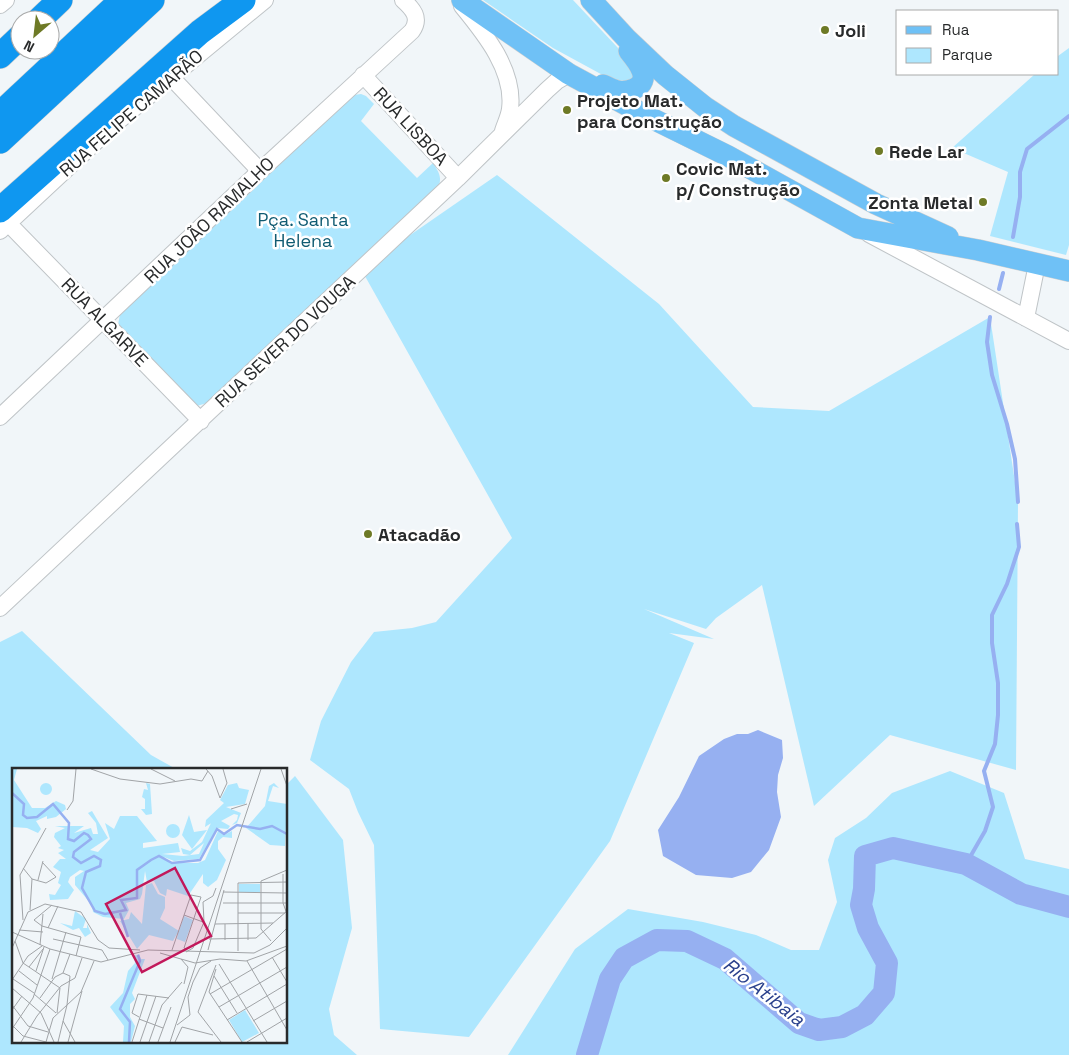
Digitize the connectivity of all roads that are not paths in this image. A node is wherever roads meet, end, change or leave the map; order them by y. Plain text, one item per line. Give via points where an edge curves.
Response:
1 (6, 0) edge
2 (60, 0) edge
3 (122, 0) edge
4 (152, 0) edge
5 (216, 0) edge
6 (243, 0) edge
7 (265, 0) edge
8 (403, 0) edge
9 (457, 0) edge
10 (462, 0) edge
11 (591, 0) edge
12 (0, 5) edge
13 (50, 10) edge
14 (607, 18) junction
15 (10, 47) edge
16 (0, 56) edge
17 (363, 75) junction
18 (573, 76) junction
19 (171, 77) junction
20 (0, 114) edge
21 (500, 138) junction
22 (0, 140) edge
23 (728, 156) junction
24 (260, 171) junction
25 (826, 177) junction
26 (458, 178) junction
27 (0, 193) edge
28 (3, 221) edge
29 (858, 228) junction
30 (978, 250) junction
31 (1037, 264) junction
32 (1069, 271) edge
33 (1026, 318) junction
34 (103, 321) junction
35 (1069, 341) edge
36 (0, 417) edge
37 (201, 421) junction
38 (0, 608) edge

1 - 12 street
2 - 13 highway
3 - 20 highway
4 - 22 highway
5 - 27 highway
6 - 28 highway via 200,32
7 - 19 street, RUA FELIPE CAMARÃO
8 - 17 street, RUA JOÃO RAMALHO via 417,23
9 - 21 street via 499,59 510,87 510,111
10 - 18 main road
11 - 14 main road
14 - 18 main road via 615,35 642,71 644,79 640,86 630,91 619,91
14 - 25 main road via 665,75 706,108
15 - 16 highway
17 - 24 street, RUA JOÃO RAMALHO
17 - 26 street, RUA LISBOA
18 - 21 street, RUA SEVER DO VOUGA via 547,90
18 - 23 main road
19 - 24 street
19 - 28 street, RUA FELIPE CAMARÃO
21 - 26 street, RUA SEVER DO VOUGA
23 - 25 main road via 789,183 818,184
23 - 29 main road
24 - 34 street, RUA JOÃO RAMALHO
25 - 30 main road via 876,204
26 - 37 street, RUA SEVER DO VOUGA
28 - 34 street, RUA ALGARVE
29 - 30 main road
29 - 33 street
30 - 31 main road
31 - 32 main road
31 - 33 street
33 - 35 street
34 - 36 street, RUA JOÃO RAMALHO
34 - 37 street, RUA ALGARVE
37 - 38 street, RUA SEVER DO VOUGA

